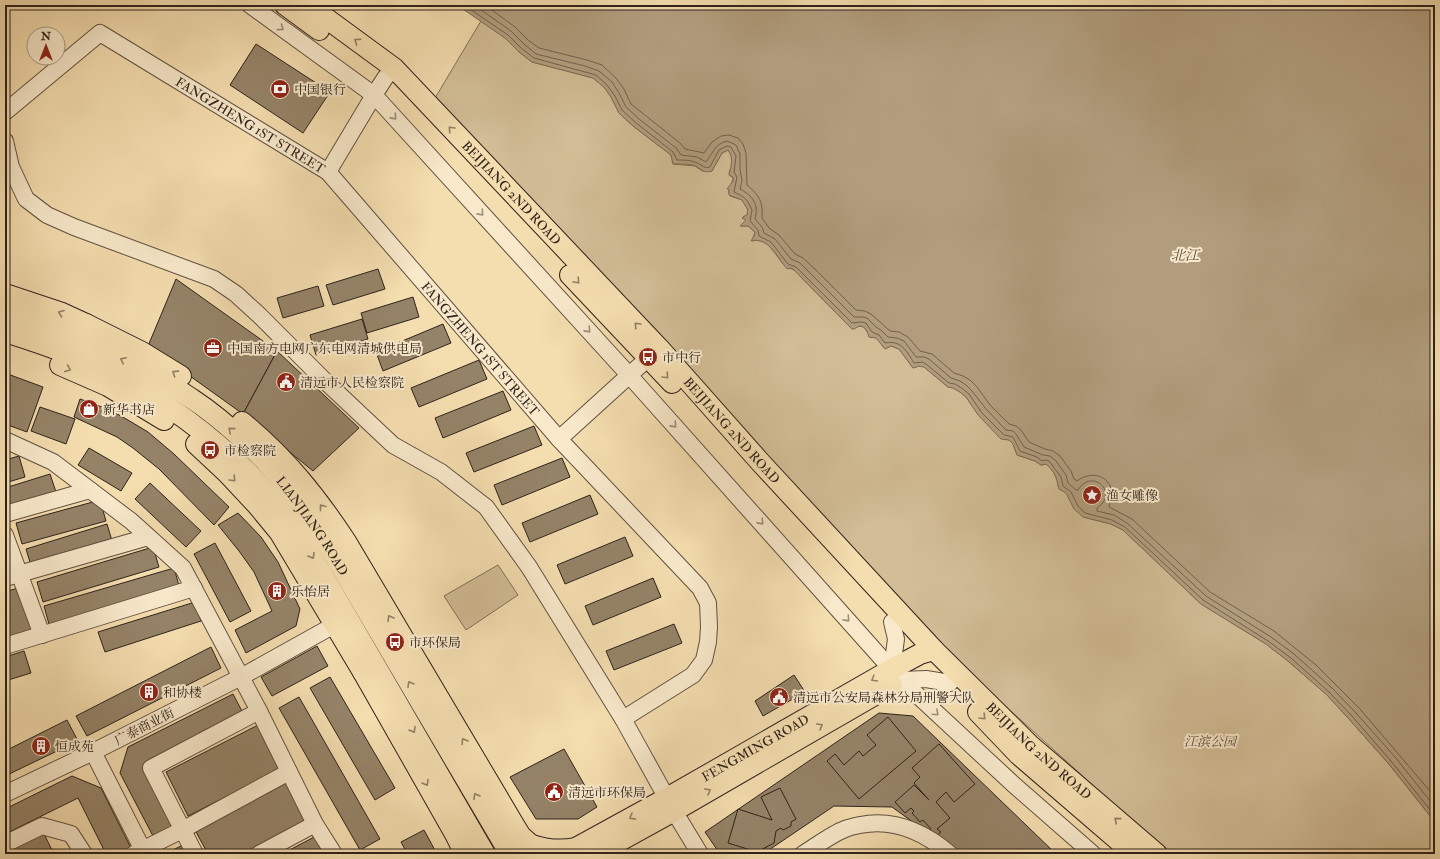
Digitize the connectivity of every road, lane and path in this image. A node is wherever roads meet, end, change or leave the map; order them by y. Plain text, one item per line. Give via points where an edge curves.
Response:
1 (250, 5) edge
2 (285, 5) edge
3 (308, 5) edge
4 (390, 73) junction
5 (374, 95) junction
6 (5, 112) edge
7 (5, 141) edge
8 (328, 172) junction
9 (5, 294) edge
10 (5, 313) edge
11 (86, 324) junction
12 (5, 332) edge
13 (5, 346) edge
14 (98, 348) junction
15 (654, 353) junction
16 (629, 375) junction
17 (559, 439) junction
18 (5, 440) edge
19 (90, 490) junction
20 (5, 514) edge
21 (5, 535) edge
22 (148, 537) junction
23 (13, 576) edge
24 (194, 588) junction
25 (365, 608) junction
26 (341, 621) junction
27 (892, 622) junction
28 (42, 634) junction
29 (358, 636) junction
30 (5, 646) edge
31 (928, 656) junction
32 (363, 672) junction
33 (896, 674) junction
34 (241, 677) junction
35 (950, 683) junction
36 (259, 711) junction
37 (623, 719) junction
38 (93, 752) junction
39 (289, 772) junction
40 (5, 794) edge
41 (670, 804) junction
42 (491, 823) junction
43 (315, 824) junction
44 (182, 830) junction
45 (5, 844) edge
46 (530, 844) junction
47 (1129, 848) edge
48 (571, 851) edge
49 (141, 853) edge
50 (84, 854) edge
51 (195, 854) edge
52 (259, 854) edge
53 (334, 854) edge
54 (465, 854) edge
55 (485, 854) edge
56 (510, 854) edge
57 (596, 854) edge
58 (700, 854) edge
59 (803, 854) edge
60 (950, 854) edge
61 (1093, 854) edge
62 (1157, 854) edge

1 -> 5 street
2 - 4 main road, BEIJIANG 2ND ROAD
4 -> 3 main road, BEIJIANG 2ND ROAD
4 - 5 street
4 - 15 main road, BEIJIANG 2ND ROAD
5 - 8 street
5 -> 16 street
6 - 8 street, FANGZHENG 1ST STREET via 100,33
7 - 37 street via 11,167 26,199 47,215 214,279 236,294 259,315 393,445 441,472 486,507 530,567
8 - 17 street, FANGZHENG 1ST STREET
11 -> 9 main road, LIANJIANG ROAD
10 - 14 main road, LIANJIANG ROAD via 48,327
11 - 14 main road
46 -> 11 main road, LIANJIANG ROAD via 516,828 347,544 303,481 277,453 213,398 142,352
12 -> 26 main road, LIANJIANG ROAD via 48,346 142,389 215,443 268,494 292,526 310,553
13 -> 26 main road, LIANJIANG ROAD via 52,362 108,386 173,426 200,446 257,505
25 -> 14 main road, LIANJIANG ROAD via 319,532 297,500 264,461 233,431 193,399 150,373
15 - 16 street
15 -> 27 main road, BEIJIANG 2ND ROAD
15 - 31 main road, BEIJIANG 2ND ROAD via 772,474
16 - 17 street
16 -> 33 street
17 - 37 street, FANGZHENG 1ST STREET via 694,581 708,603 709,628 704,660 693,675
18 - 19 street via 54,462
19 - 20 street
19 - 22 street
21 - 23 street
22 - 23 street
22 - 24 street via 183,568
23 - 28 street
24 - 28 street
24 - 34 street
25 - 26 street, 广泰商业街
42 -> 25 main road, LIANJIANG ROAD
26 - 29 main road, LIANJIANG ROAD
26 - 32 main road, LIANJIANG ROAD
26 - 34 street, 广泰商业街
27 - 31 main road, BEIJIANG 2ND ROAD
27 - 33 street via 896,639
28 - 30 street
29 - 32 main road
29 -> 55 main road, LIANJIANG ROAD
31 - 33 main road, FENGMING ROAD
31 - 35 main road, BEIJIANG 2ND ROAD
47 -> 31 main road, BEIJIANG 2ND ROAD via 1030,745
32 -> 54 main road, LIANJIANG ROAD
33 - 35 street
33 - 41 main road, FENGMING ROAD
33 -> 61 street via 1013,784
34 - 36 street
34 - 38 street, 广泰商业街
35 -> 47 main road, BEIJIANG 2ND ROAD via 1019,755
36 - 39 street
36 - 44 street via 151,768
37 - 41 street
38 - 40 street, 广泰商业街
38 - 49 street
39 - 43 street
39 - 44 street
41 -> 48 main road, FENGMING ROAD
41 - 57 main road, FENGMING ROAD
41 - 58 street
42 - 46 main road
42 - 56 main road, LIANJIANG ROAD
43 - 52 street
43 - 53 street
44 - 49 street
44 - 51 street
45 - 50 street via 42,826 71,834
46 - 48 main road via 545,849
47 - 62 main road, BEIJIANG 2ND ROAD
59 - 60 street via 845,829 869,823 888,823 910,828 928,837

